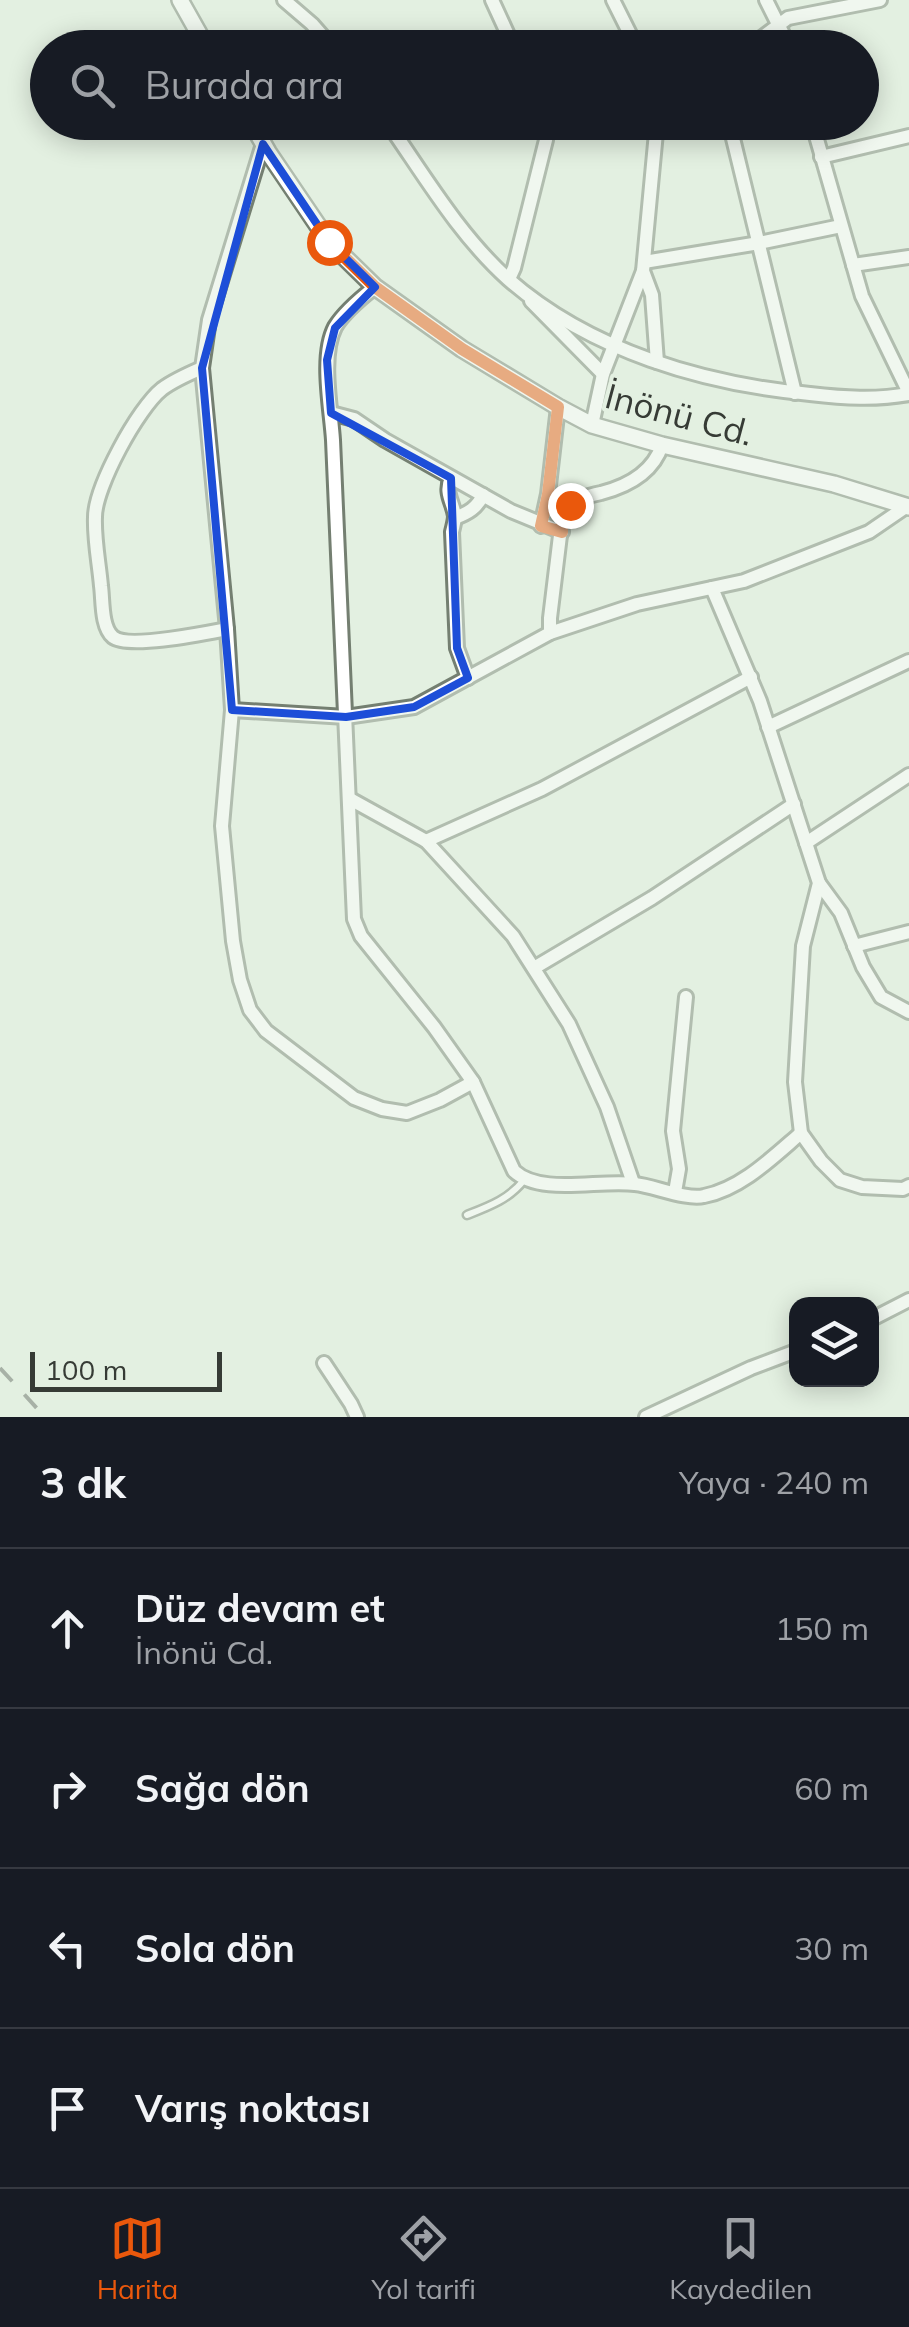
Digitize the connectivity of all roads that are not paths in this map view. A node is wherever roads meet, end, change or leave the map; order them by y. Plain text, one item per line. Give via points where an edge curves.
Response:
1 (180, 0) edge
2 (284, 0) edge
3 (492, 0) edge
4 (613, 0) edge
5 (766, 0) edge
6 (880, 0) edge
7 (778, 24) junction
8 (197, 30) edge
9 (317, 30) edge
10 (506, 30) edge
11 (628, 30) edge
12 (770, 30) edge
13 (781, 30) edge
14 (909, 136) edge
15 (261, 140) edge
16 (400, 140) edge
17 (546, 140) edge
18 (654, 140) edge
19 (733, 140) edge
20 (817, 140) edge
21 (263, 144) junction
22 (821, 157) junction
23 (841, 226) junction
24 (759, 243) junction
25 (909, 257) edge
26 (853, 265) junction
27 (643, 267) junction
28 (509, 279) junction
29 (375, 287) junction
30 (527, 294) junction
31 (592, 333) junction
32 (614, 345) junction
33 (579, 352) junction
34 (657, 362) junction
35 (903, 367) edge
36 (202, 368) junction
37 (603, 374) junction
38 (796, 393) junction
39 (909, 393) edge
40 (558, 407) junction
41 (331, 414) junction
42 (592, 425) junction
43 (662, 445) junction
44 (451, 478) junction
45 (483, 495) junction
46 (908, 507) edge
47 (455, 518) junction
48 (541, 526) junction
49 (562, 532) junction
50 (712, 588) junction
51 (227, 629) junction
52 (550, 633) junction
53 (909, 661) edge
54 (468, 678) junction
55 (751, 678) junction
56 (232, 710) junction
57 (346, 717) junction
58 (768, 726) junction
59 (909, 776) edge
60 (350, 799) junction
61 (794, 804) junction
62 (426, 840) junction
63 (806, 843) junction
64 (819, 883) junction
65 (909, 932) edge
66 (854, 946) junction
67 (534, 968) junction
68 (686, 996) dead end
69 (909, 1012) edge
70 (473, 1082) junction
71 (801, 1133) junction
72 (524, 1180) junction
73 (633, 1183) junction
74 (909, 1186) edge
75 (675, 1192) junction
76 (467, 1216) dead end
77 (909, 1300) edge
78 (879, 1315) edge
79 (789, 1354) edge
80 (324, 1363) dead end
81 (357, 1417) edge
82 (646, 1417) edge

1 - 8 street
2 - 9 street
3 - 10 street
4 - 11 street
5 - 7 street
6 - 7 street
7 - 12 street
7 - 13 street
14 - 22 street
15 - 21 street, İnönü Cd.
16 - 28 street via 457,221
17 - 28 street
18 - 27 street
19 - 24 street
20 - 22 street
21 - 29 street, İnönü Cd. via 329,242
21 - 36 street via 209,320
22 - 23 street
23 - 24 street
23 - 26 street
24 - 27 street
24 - 38 street
25 - 26 street
26 - 35 street via 862,296
27 - 32 street
27 - 34 street
28 - 30 street
29 - 40 street, İnönü Cd.
29 - 41 street via 335,328 327,360
30 - 31 street
30 - 33 street
31 - 32 street
31 - 33 lane
32 - 34 street
32 - 37 street
33 - 37 street
34 - 38 street
35 - 39 street
36 - 51 street
36 - 51 street via 160,390 141,411 94,515 104,617 114,638 127,642
37 - 42 street
38 - 39 street
40 - 42 street, İnönü Cd.
40 - 48 street
41 - 44 street via 354,419
41 - 57 street
42 - 43 street, İnönü Cd.
43 - 46 street, İnönü Cd.
43 - 49 street via 643,474 570,505
44 - 45 street
44 - 47 street
45 - 47 street
45 - 48 street
46 - 50 street via 869,532
47 - 54 street via 456,648
48 - 49 street
49 - 52 street
50 - 52 street
50 - 55 street
51 - 56 street
52 - 54 street
53 - 58 street
54 - 57 street via 414,707
55 - 58 street
55 - 62 street via 542,789
56 - 57 street
56 - 70 street via 222,826 233,941 250,1010 266,1031 354,1098 382,1109 407,1113
57 - 60 street
58 - 61 street
59 - 63 street
60 - 62 street
60 - 70 street via 354,920
61 - 63 street
61 - 67 street
62 - 67 street
63 - 64 street
64 - 66 street
64 - 71 street via 803,946 795,1082
65 - 66 street
66 - 69 street via 881,997
67 - 73 street via 570,1024
68 - 75 street
70 - 72 street
71 - 74 street via 840,1180 862,1187
71 - 75 street via 728,1187 701,1198
72 - 73 street
72 - 76 lane via 498,1204
73 - 75 street
77 - 78 street
79 - 82 street
80 - 81 street

